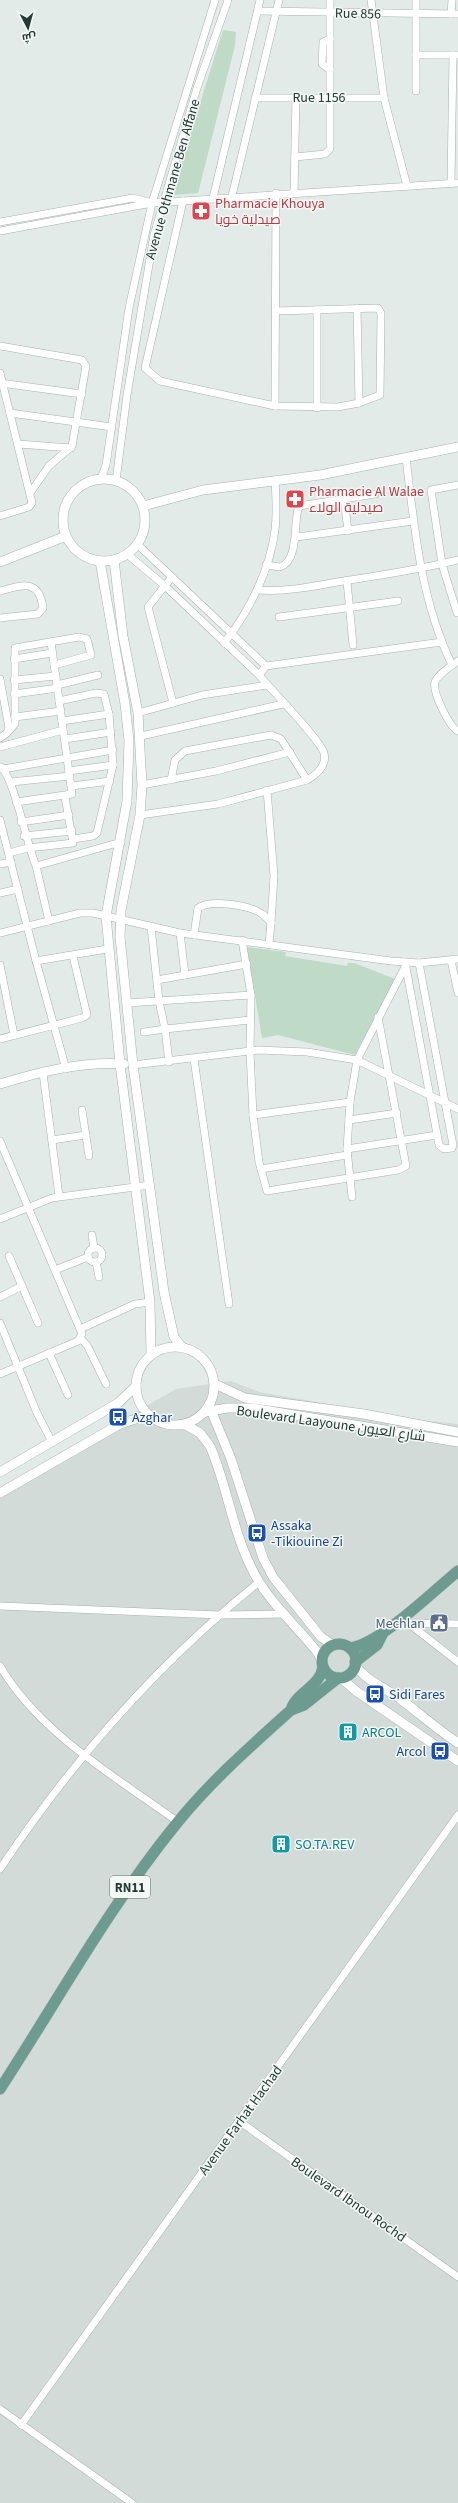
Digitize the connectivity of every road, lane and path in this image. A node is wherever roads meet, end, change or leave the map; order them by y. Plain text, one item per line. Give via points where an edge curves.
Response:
1 (215, 0) edge
2 (228, 0) edge
3 (260, 0) edge
4 (279, 0) edge
5 (330, 0) edge
6 (371, 0) edge
7 (416, 0) edge
8 (452, 0) edge
9 (258, 11) junction
10 (276, 12) junction
11 (330, 12) junction
12 (372, 13) junction
13 (416, 13) junction
14 (455, 14) edge
15 (416, 55) junction
16 (455, 55) edge
17 (416, 90) dead end
18 (296, 97) junction
19 (329, 97) junction
20 (255, 98) junction
21 (384, 98) junction
22 (295, 157) junction
23 (455, 183) edge
24 (407, 186) junction
25 (276, 193) junction
26 (294, 193) junction
27 (232, 196) junction
28 (213, 198) junction
29 (183, 201) junction
30 (152, 203) junction
31 (162, 203) junction
32 (0, 222) edge
33 (0, 231) edge
34 (358, 308) junction
35 (317, 310) junction
36 (276, 311) junction
37 (0, 346) edge
38 (0, 373) edge
39 (1, 383) edge
40 (82, 394) junction
41 (359, 403) junction
42 (275, 406) junction
43 (317, 408) junction
44 (10, 413) junction
45 (77, 423) junction
46 (112, 427) junction
47 (18, 444) junction
48 (458, 447) edge
49 (71, 448) junction
50 (406, 457) junction
51 (102, 479) junction
52 (275, 480) junction
53 (116, 481) junction
54 (458, 485) edge
55 (30, 493) junction
56 (375, 494) dead end
57 (344, 498) junction
58 (143, 506) junction
59 (0, 516) edge
60 (413, 521) junction
61 (348, 530) junction
62 (66, 536) junction
63 (297, 537) junction
64 (137, 544) junction
65 (127, 554) junction
66 (114, 560) junction
67 (458, 560) edge
68 (100, 561) junction
69 (0, 562) edge
70 (442, 564) junction
71 (266, 565) junction
72 (422, 569) junction
73 (172, 577) junction
74 (347, 581) junction
75 (165, 586) junction
76 (0, 590) edge
77 (258, 590) junction
78 (398, 601) dead end
79 (349, 608) junction
80 (457, 613) dead end
81 (279, 617) dead end
82 (0, 618) edge
83 (231, 634) junction
84 (51, 642) junction
85 (442, 642) junction
86 (224, 644) junction
87 (353, 645) dead end
88 (52, 654) junction
89 (14, 659) junction
90 (455, 663) edge
91 (54, 665) junction
92 (266, 666) junction
93 (98, 675) dead end
94 (259, 675) junction
95 (56, 676) junction
96 (0, 679) edge
97 (14, 680) junction
98 (267, 685) junction
99 (57, 687) junction
100 (14, 694) junction
101 (59, 701) junction
102 (173, 702) junction
103 (283, 704) junction
104 (61, 710) junction
105 (138, 713) junction
106 (109, 714) junction
107 (15, 717) junction
108 (62, 721) junction
109 (64, 730) junction
110 (458, 731) edge
111 (111, 732) junction
112 (7, 733) junction
113 (141, 736) junction
114 (0, 738) edge
115 (65, 739) junction
116 (0, 747) edge
117 (113, 750) junction
118 (290, 752) junction
119 (68, 759) junction
120 (113, 765) junction
121 (2, 768) edge
122 (70, 773) junction
123 (171, 780) junction
124 (307, 780) junction
125 (110, 781) junction
126 (11, 782) junction
127 (142, 785) junction
128 (72, 786) junction
129 (267, 790) junction
130 (66, 797) junction
131 (16, 802) junction
132 (140, 815) junction
133 (69, 816) junction
134 (0, 820) edge
135 (21, 822) junction
136 (72, 831) junction
137 (24, 836) junction
138 (2, 837) edge
139 (73, 839) junction
140 (121, 842) junction
141 (28, 848) junction
142 (9, 853) junction
143 (11, 862) junction
144 (0, 864) edge
145 (36, 866) junction
146 (18, 889) junction
147 (0, 893) edge
148 (106, 916) junction
149 (120, 919) junction
150 (49, 921) junction
151 (272, 923) junction
152 (28, 926) junction
153 (151, 927) junction
154 (0, 932) edge
155 (180, 933) junction
156 (194, 935) junction
157 (242, 940) junction
158 (270, 944) junction
159 (108, 949) junction
160 (73, 956) junction
161 (454, 960) edge
162 (36, 961) junction
163 (419, 963) junction
164 (247, 964) junction
165 (405, 965) junction
166 (0, 968) edge
167 (185, 975) junction
168 (157, 980) junction
169 (457, 982) edge
170 (458, 993) edge
171 (251, 995) junction
172 (159, 1001) junction
173 (4, 1002) edge
174 (127, 1003) junction
175 (378, 1017) junction
176 (250, 1020) junction
177 (53, 1025) junction
178 (165, 1029) junction
179 (144, 1032) dead end
180 (14, 1035) junction
181 (0, 1039) edge
182 (250, 1052) junction
183 (194, 1059) junction
184 (357, 1060) junction
185 (169, 1062) junction
186 (120, 1064) junction
187 (133, 1065) junction
188 (66, 1069) junction
189 (43, 1073) junction
190 (390, 1076) junction
191 (0, 1084) edge
192 (430, 1097) junction
193 (350, 1102) junction
194 (445, 1103) junction
195 (82, 1110) dead end
196 (458, 1110) edge
197 (397, 1113) junction
198 (253, 1115) junction
199 (349, 1120) junction
200 (86, 1135) junction
201 (437, 1135) junction
202 (52, 1140) junction
203 (402, 1140) junction
204 (0, 1141) edge
205 (347, 1152) junction
206 (89, 1156) dead end
207 (261, 1169) junction
208 (349, 1179) junction
209 (150, 1185) junction
210 (136, 1187) junction
211 (59, 1196) junction
212 (352, 1197) dead end
213 (29, 1207) junction
214 (0, 1219) edge
215 (92, 1235) dead end
216 (94, 1248) junction
217 (9, 1256) dead end
218 (88, 1257) junction
219 (96, 1262) junction
220 (55, 1270) junction
221 (99, 1277) dead end
222 (22, 1286) junction
223 (0, 1297) edge
224 (150, 1302) junction
225 (229, 1304) dead end
226 (38, 1322) dead end
227 (0, 1323) edge
228 (80, 1329) junction
229 (81, 1339) junction
230 (182, 1347) junction
231 (48, 1353) junction
232 (151, 1355) junction
233 (17, 1366) junction
234 (0, 1374) edge
235 (106, 1384) dead end
236 (214, 1384) junction
237 (136, 1386) junction
238 (68, 1395) dead end
239 (209, 1409) junction
240 (148, 1415) junction
241 (184, 1424) junction
242 (458, 1432) edge
243 (52, 1442) junction
244 (458, 1442) edge
245 (0, 1472) edge
246 (0, 1493) edge
247 (458, 1571) edge
248 (259, 1582) junction
249 (0, 1606) edge
250 (285, 1614) junction
251 (219, 1615) junction
252 (407, 1623) junction
253 (458, 1624) edge
254 (458, 1629) edge
255 (382, 1635) junction
256 (333, 1645) junction
257 (350, 1648) junction
258 (458, 1662) edge
259 (355, 1663) junction
260 (322, 1665) junction
261 (0, 1666) edge
262 (3, 1678) edge
263 (339, 1678) junction
264 (291, 1710) junction
265 (458, 1744) edge
266 (84, 1754) junction
267 (458, 1761) edge
268 (458, 1815) edge
269 (178, 1822) junction
270 (0, 1869) edge
271 (0, 2089) edge
272 (239, 2121) junction
273 (458, 2277) edge
274 (0, 2409) edge
275 (21, 2425) junction
276 (132, 2503) edge

1 - 30 street, Avenue Othmane Ben Affane
2 - 31 street, Avenue Othmane Ben Affane
3 - 9 street
4 - 10 street
5 - 11 street
6 - 12 street
7 - 13 street
8 - 14 street
9 - 10 street, Rue 856
9 - 28 street
10 - 11 street, Rue 856
10 - 20 street
11 - 12 street, Rue 856
11 - 19 street
12 - 13 street, Rue 856
12 - 21 street
13 - 14 street, Rue 856
13 - 15 street
15 - 16 street
15 - 17 street
16 - 23 street
18 - 19 street, Rue 1156
18 - 20 street, Rue 1156
18 - 22 street
19 - 21 street, Rue 1156
19 - 22 street via 329,152
20 - 27 street
21 - 24 street
22 - 26 street
23 - 24 street
24 - 26 street
25 - 26 street
25 - 27 street
25 - 36 street
27 - 28 street
28 - 29 street
29 - 31 street
29 - 42 street via 145,368 160,381
30 - 31 street
30 - 32 street via 145,199 133,198
30 - 33 street
30 - 46 street, Avenue Othmane Ben Affane via 129,308
31 - 53 street, Avenue Othmane Ben Affane via 146,275
34 - 35 street
34 - 41 street
34 - 41 street via 376,307 381,314 381,394 378,398
35 - 36 street
35 - 43 street
36 - 42 street
37 - 40 street via 84,362 86,366
38 - 39 street
39 - 40 street
39 - 44 street
40 - 45 street
41 - 43 street
42 - 43 street
44 - 45 street
44 - 47 street
45 - 46 street
45 - 49 street
46 - 51 street, Avenue Othmane Ben Affane
47 - 49 street
47 - 55 street
48 - 50 street
49 - 55 street via 49,466
50 - 52 street via 320,475
50 - 60 street
51 - 53 street
51 - 62 street via 84,484 74,491 67,501 62,518
52 - 58 street via 204,490
52 - 71 street via 275,530
53 - 58 street via 133,490
54 - 70 street via 431,490
55 - 59 street via 30,507
56 - 57 street
57 - 61 street
57 - 63 street via 299,506
58 - 64 street via 144,526
60 - 61 street
60 - 72 street
61 - 63 street
62 - 68 street via 70,544 83,556
62 - 69 street
63 - 71 street via 284,566
64 - 65 street
64 - 73 street
65 - 66 street
65 - 75 street
66 - 68 street
66 - 105 street via 123,636
67 - 70 street
68 - 140 street via 126,704 129,741 127,801
70 - 72 street
70 - 80 street
71 - 77 street
72 - 74 street
72 - 85 street
73 - 75 street
73 - 83 street
74 - 77 street via 278,591
74 - 79 street
75 - 86 street
75 - 102 street via 148,607
76 - 82 street via 22,585 30,586 40,594 43,608 38,614
77 - 83 street
78 - 79 street
79 - 81 street
79 - 87 street
83 - 86 street
83 - 92 street
84 - 88 street
84 - 89 street via 16,647
84 - 91 street via 84,638 90,642 92,653 85,658
85 - 90 street
85 - 92 street
86 - 94 street
88 - 89 street
88 - 91 street
89 - 97 street
90 - 110 street via 435,680 434,686 451,726
91 - 95 street
92 - 94 street
93 - 99 street
94 - 98 street
95 - 97 street
95 - 99 street
96 - 112 street via 9,728
97 - 100 street
98 - 102 street
98 - 103 street
99 - 100 street
99 - 101 street
100 - 107 street
101 - 104 street
101 - 106 street via 102,693 106,697
102 - 105 street
103 - 113 street
103 - 124 street via 316,740 324,754 323,765 317,774
104 - 107 street
104 - 108 street
105 - 113 street
106 - 108 street
106 - 111 street
107 - 112 street via 13,727
108 - 109 street
109 - 115 street
109 - 116 street
111 - 115 street
111 - 117 street
112 - 114 street
113 - 127 street
115 - 119 street
117 - 119 street
117 - 120 street
118 - 123 street
118 - 123 street via 281,739 271,734 185,751 175,760
118 - 124 street
119 - 121 street
119 - 122 street
120 - 122 street
120 - 125 street
121 - 126 street
122 - 126 street
122 - 128 street
123 - 127 street
124 - 129 street
125 - 128 street
125 - 139 street via 97,834
126 - 131 street
127 - 132 street
128 - 130 street via 72,795
129 - 132 street via 218,804
129 - 151 street via 274,876
130 - 131 street
130 - 133 street
131 - 135 street
132 - 149 street
133 - 135 street
133 - 136 street
134 - 138 street
135 - 137 street
136 - 137 street
136 - 139 street
137 - 141 street
138 - 142 street
139 - 141 street via 73,843
140 - 145 street
140 - 148 street
141 - 142 street
141 - 145 street
142 - 143 street
143 - 144 street
143 - 146 street
145 - 150 street
146 - 147 street
146 - 152 street
148 - 149 street
148 - 150 street via 86,912
148 - 159 street
149 - 153 street
149 - 174 street
150 - 152 street
151 - 156 street via 258,912 229,905 210,904 198,909
151 - 158 street
152 - 154 street
152 - 162 street
153 - 155 street
153 - 168 street
155 - 156 street
155 - 167 street
156 - 157 street
157 - 158 street
157 - 164 street
158 - 165 street
159 - 160 street
159 - 186 street
160 - 162 street
160 - 177 street via 87,1014 82,1018
161 - 163 street
161 - 169 street
162 - 177 street
163 - 165 street
163 - 194 street
164 - 167 street
164 - 171 street
165 - 175 street
165 - 192 street
166 - 173 street
167 - 168 street
168 - 172 street
169 - 170 street
171 - 172 street
171 - 176 street
172 - 174 street
172 - 178 street
173 - 180 street
174 - 187 street
175 - 184 street
175 - 190 street
176 - 178 street
176 - 182 street
177 - 180 street
177 - 188 street
178 - 179 street
178 - 185 street
180 - 181 street
182 - 183 street
182 - 184 street via 289,1050
182 - 198 street
183 - 185 street
183 - 225 street
184 - 190 street
184 - 193 street
185 - 187 street
186 - 187 street
186 - 188 street
186 - 210 street
187 - 209 street
188 - 189 street
189 - 191 street
189 - 202 street
190 - 192 street
190 - 197 street
192 - 194 street
192 - 201 street
193 - 198 street
193 - 199 street
194 - 196 street
194 - 201 street via 453,1146 442,1149
195 - 200 street
197 - 199 street
197 - 203 street
198 - 207 street
199 - 205 street
200 - 202 street
200 - 206 street
201 - 203 street
202 - 211 street
203 - 205 street
203 - 208 street via 406,1161 404,1168
204 - 213 street
205 - 207 street
205 - 208 street
207 - 208 street via 266,1189 271,1192
208 - 212 street
209 - 210 street
209 - 230 street via 169,1316 174,1337
210 - 211 street
210 - 224 street
211 - 213 street
213 - 214 street
213 - 220 street
215 - 216 street
216 - 218 street via 90,1250
216 - 219 street via 99,1249 102,1255 101,1260
217 - 222 street
218 - 219 street
218 - 220 street
219 - 221 street
220 - 228 street
222 - 223 street
222 - 226 street
224 - 228 street via 135,1304
224 - 232 street
227 - 233 street
228 - 229 street
229 - 231 street
229 - 235 street via 87,1345
230 - 232 street via 166,1348
230 - 236 street via 204,1360 210,1367
231 - 233 street
231 - 238 street
232 - 237 street via 140,1369
233 - 234 street
233 - 243 street
236 - 239 street
236 - 242 street, Boulevard Laayoune شارع العيون via 253,1400 364,1414
237 - 240 street via 138,1403
237 - 243 street via 118,1402
239 - 241 street via 200,1417
239 - 244 street, Boulevard Laayoune شارع العيون via 252,1408
239 - 256 street via 231,1459 266,1565 321,1637
240 - 241 street via 165,1424
240 - 246 street via 120,1424
241 - 248 street via 200,1433 210,1446 244,1550
243 - 245 street
247 - 252 main road, RN11
248 - 250 street
248 - 251 street
249 - 251 street
250 - 251 street
250 - 260 street via 318,1653
251 - 266 street via 145,1688
252 - 253 street
252 - 254 street
252 - 255 main road, RN11
252 - 258 street
255 - 257 main road, RN11
255 - 259 main road, RN11 via 377,1645
256 - 257 main road, RN11 via 341,1644
256 - 260 main road, RN11 via 324,1652
257 - 259 main road
259 - 263 main road, RN11 via 349,1675
259 - 265 street via 364,1677 398,1697
260 - 263 main road via 330,1675
260 - 264 main road, RN11 via 320,1679 293,1703
261 - 262 street
262 - 266 street
263 - 264 main road, RN11 via 304,1705
263 - 267 street
264 - 269 main road, RN11 via 209,1788
266 - 269 street
266 - 270 street via 32,1821
268 - 272 street, Avenue Farhat Hachad
269 - 271 main road, RN11 via 112,1913
272 - 273 street, Boulevard Ibnou Rochd
272 - 275 street, Avenue Farhat Hachad
274 - 275 street
275 - 276 street

